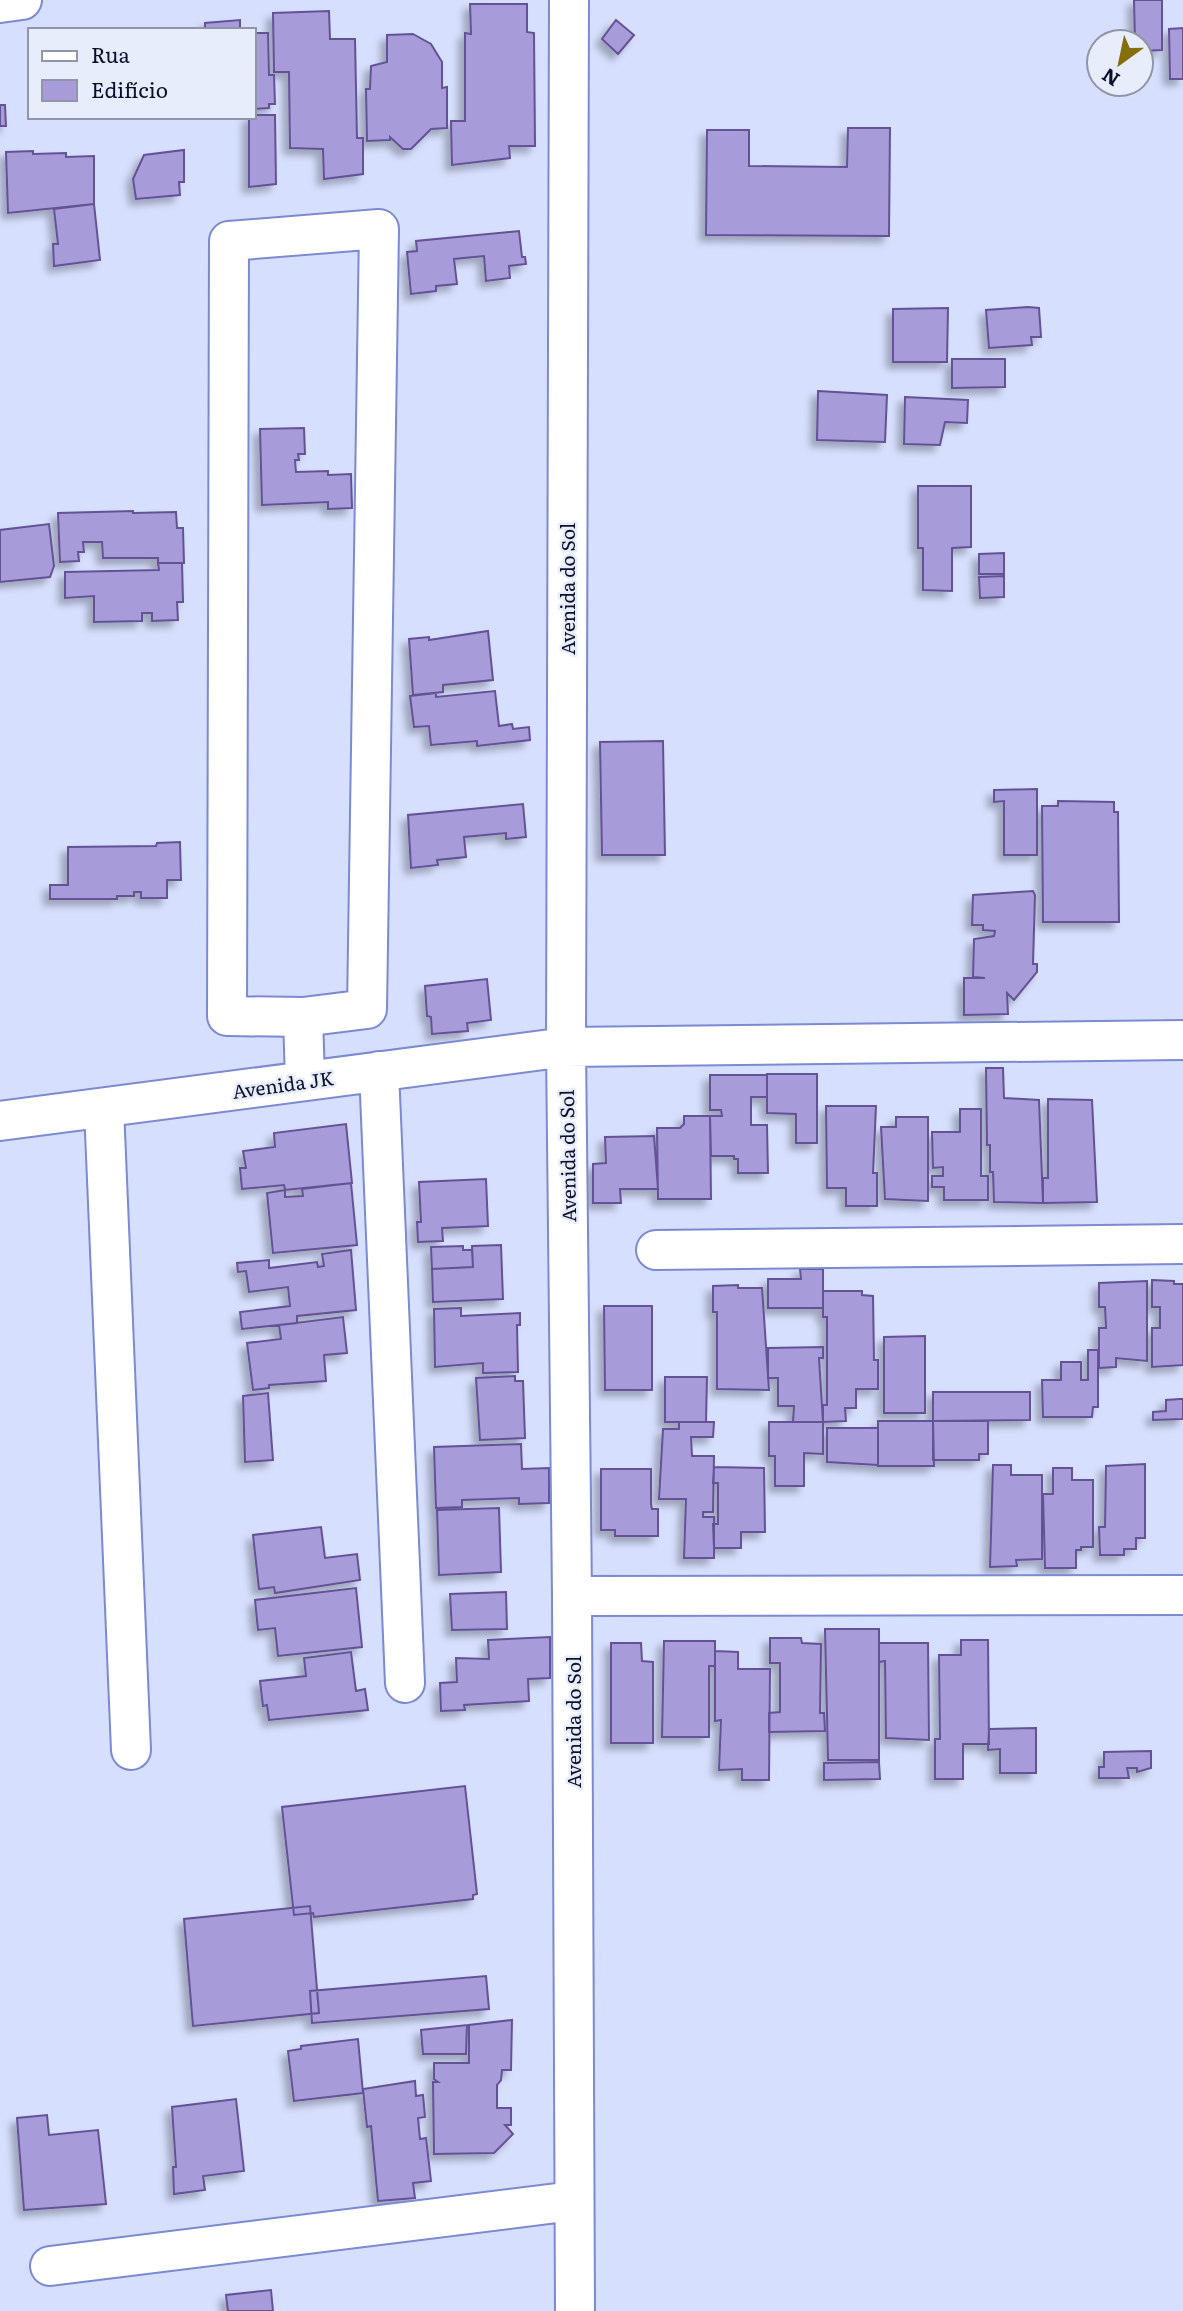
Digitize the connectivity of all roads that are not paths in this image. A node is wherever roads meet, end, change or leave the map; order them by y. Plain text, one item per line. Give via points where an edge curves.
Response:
1 (23, 0) edge
2 (569, 0) edge
3 (0, 3) edge
4 (303, 1017) junction
5 (1183, 1040) edge
6 (566, 1047) junction
7 (379, 1071) junction
8 (305, 1081) junction
9 (104, 1108) junction
10 (0, 1121) edge
11 (1183, 1244) edge
12 (656, 1250) dead end
13 (1183, 1595) edge
14 (572, 1596) junction
15 (405, 1683) dead end
16 (131, 1750) dead end
17 (573, 2201) junction
18 (50, 2266) dead end
19 (575, 2311) edge

1 - 3 street
2 - 6 street, Avenida do Sol
4 - 4 street via 227,1016 229,241 379,229 367,1009
4 - 8 street
5 - 6 street, Avenida JK
6 - 7 street, Avenida JK
6 - 14 street, Avenida do Sol
7 - 8 street, Avenida JK
7 - 15 street
8 - 9 street, Avenida JK
9 - 10 street, Avenida JK
9 - 16 street
11 - 12 street
13 - 14 street
14 - 17 street, Avenida do Sol
17 - 18 street
17 - 19 street, Avenida do Sol

